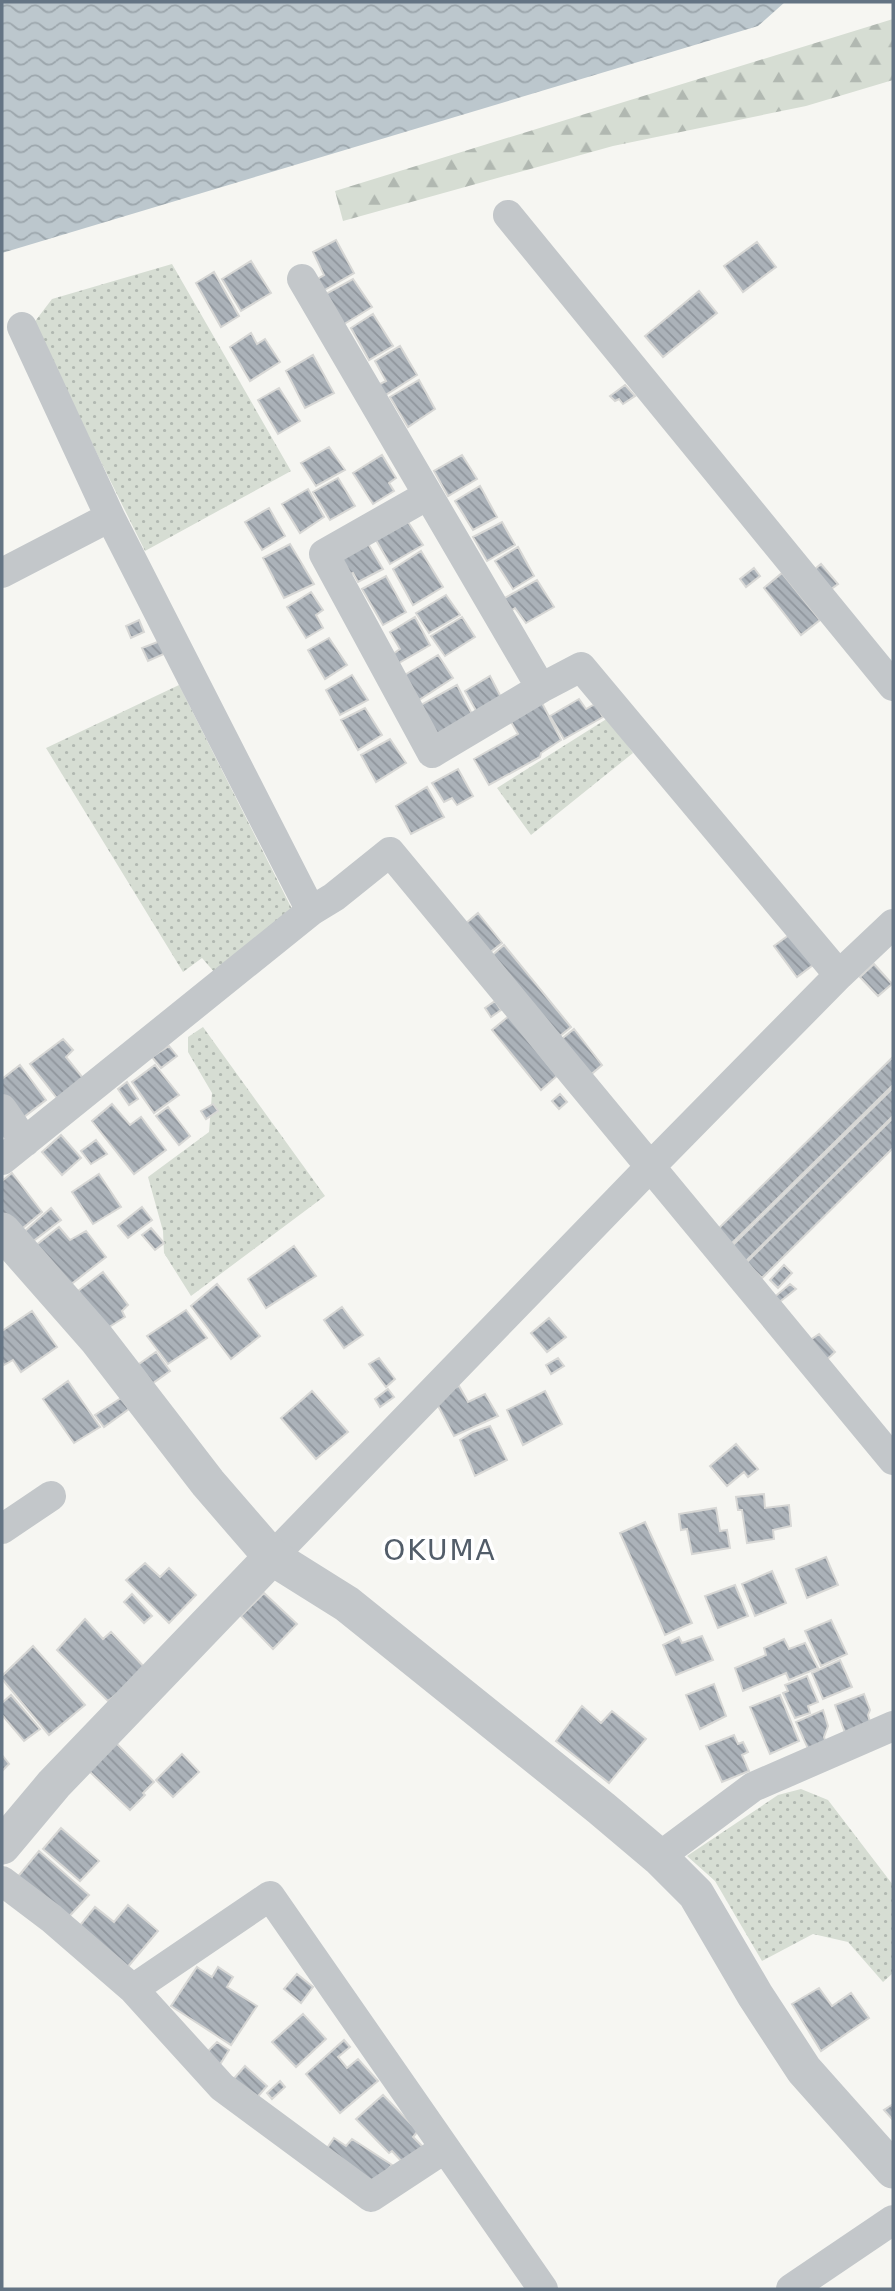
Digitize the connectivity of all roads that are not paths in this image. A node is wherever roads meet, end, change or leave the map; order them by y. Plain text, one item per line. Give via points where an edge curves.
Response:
1 (508, 215) dead end
2 (302, 279) dead end
3 (22, 327) dead end
4 (428, 495) junction
5 (110, 517) junction
6 (2, 573) edge
7 (893, 686) edge
8 (541, 688) junction
9 (311, 911) junction
10 (893, 924) edge
11 (839, 975) junction
12 (2, 1109) edge
13 (25, 1142) junction
14 (2, 1160) edge
15 (650, 1167) junction
16 (2, 1231) edge
17 (893, 1461) edge
18 (51, 1496) dead end
19 (2, 1529) edge
20 (272, 1557) junction
21 (893, 1726) edge
22 (2, 1846) edge
23 (659, 1857) junction
24 (2, 1881) edge
25 (133, 1989) junction
26 (444, 2149) junction
27 (893, 2170) edge
28 (893, 2220) edge
29 (542, 2289) edge
30 (791, 2289) edge

1 - 7 street
2 - 4 street
3 - 5 street
4 - 8 street
4 - 8 street via 324,554 432,753
5 - 6 street
5 - 9 street
8 - 11 street via 581,667
9 - 13 street
9 - 15 street via 390,852
10 - 11 street
11 - 15 street
12 - 13 street
13 - 14 street
15 - 17 street
15 - 20 street
16 - 20 street via 97,1339 208,1483
18 - 19 street
20 - 22 street via 54,1784
20 - 23 street via 347,1604
21 - 23 street via 753,1787
23 - 27 street via 695,1894 804,2070
24 - 25 street
25 - 26 street via 222,2087 371,2197
25 - 26 street via 270,1896
26 - 29 street
28 - 30 street

